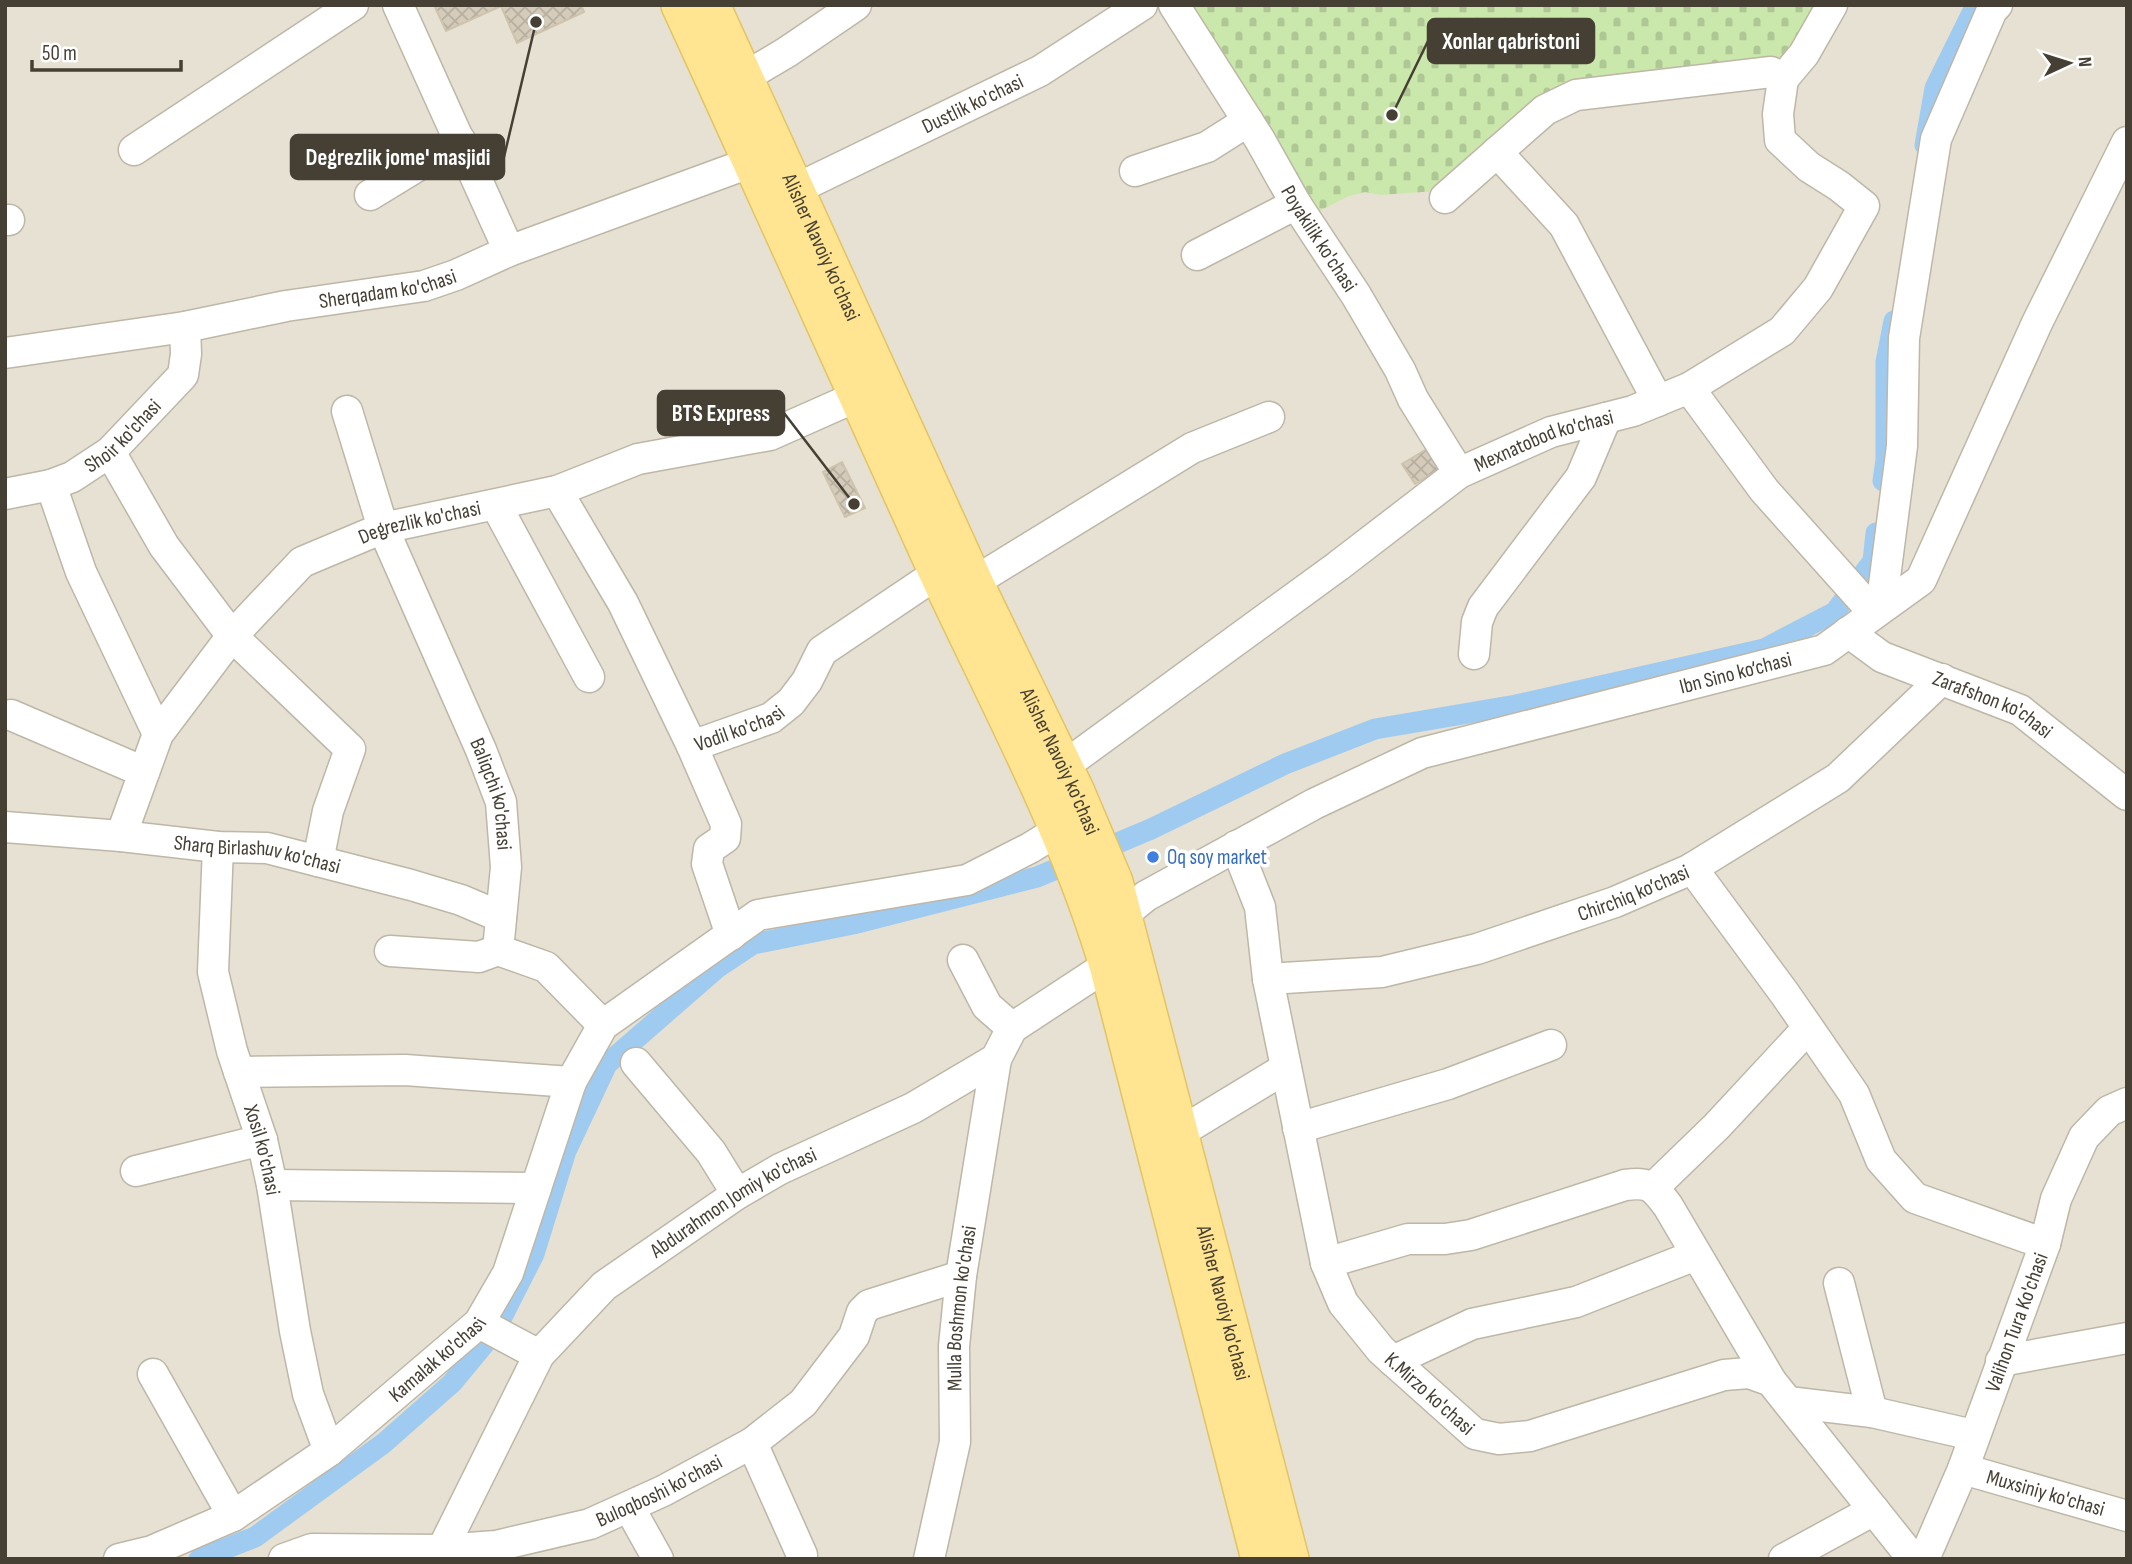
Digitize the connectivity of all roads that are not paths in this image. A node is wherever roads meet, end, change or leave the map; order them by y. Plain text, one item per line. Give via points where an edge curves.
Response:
1 (353, 5) edge
2 (398, 5) edge
3 (680, 5) edge
4 (711, 5) edge
5 (856, 5) edge
6 (1142, 5) edge
7 (1174, 5) edge
8 (1832, 5) edge
9 (1997, 5) edge
10 (745, 76) junction
11 (1783, 79) junction
12 (1248, 121) junction
13 (460, 140) junction
14 (2127, 142) edge
15 (134, 150) dead end
16 (1497, 152) junction
17 (752, 162) junction
18 (1135, 171) dead end
19 (796, 189) junction
20 (370, 195) dead end
21 (1445, 198) dead end
22 (1296, 204) junction
23 (509, 251) junction
24 (1197, 255) dead end
25 (185, 327) junction
26 (5, 352) edge
27 (1689, 388) junction
28 (858, 396) junction
29 (1658, 401) junction
30 (347, 411) dead end
31 (1269, 417) dead end
32 (1606, 418) junction
33 (110, 452) junction
34 (1459, 473) junction
35 (51, 485) junction
36 (557, 491) junction
37 (5, 494) edge
38 (496, 505) junction
39 (383, 528) junction
40 (938, 573) junction
41 (974, 582) junction
42 (1876, 611) junction
43 (1848, 632) junction
44 (232, 636) junction
45 (1474, 654) dead end
46 (589, 677) dead end
47 (1942, 679) junction
48 (11, 715) dead end
49 (158, 734) junction
50 (692, 746) junction
51 (1064, 766) junction
52 (144, 772) junction
53 (2127, 794) edge
54 (5, 827) edge
55 (1072, 834) junction
56 (121, 836) junction
57 (1236, 846) junction
58 (218, 847) junction
59 (318, 861) junction
60 (1692, 868) junction
61 (1104, 903) junction
62 (501, 917) junction
63 (731, 934) junction
64 (498, 950) junction
65 (390, 951) dead end
66 (963, 960) dead end
67 (1121, 961) junction
68 (1268, 979) junction
69 (603, 1025) junction
70 (1013, 1028) junction
71 (1808, 1028) junction
72 (1551, 1045) dead end
73 (996, 1059) junction
74 (636, 1063) dead end
75 (1286, 1069) junction
76 (239, 1072) junction
77 (570, 1082) junction
78 (2127, 1103) edge
79 (1298, 1128) junction
80 (1180, 1133) junction
81 (262, 1140) junction
82 (136, 1171) dead end
83 (272, 1185) junction
84 (1654, 1187) junction
85 (536, 1188) junction
86 (737, 1194) junction
87 (2045, 1244) junction
88 (1696, 1255) junction
89 (1326, 1263) junction
90 (961, 1276) junction
91 (1839, 1283) dead end
92 (479, 1323) junction
93 (2127, 1338) edge
94 (539, 1355) junction
95 (1393, 1361) junction
96 (2001, 1361) junction
97 (153, 1374) dead end
98 (1779, 1392) junction
99 (1872, 1412) junction
100 (1973, 1435) junction
101 (752, 1443) junction
102 (330, 1451) junction
103 (1963, 1469) junction
104 (629, 1507) junction
105 (1874, 1510) junction
106 (233, 1516) junction
107 (2127, 1516) edge
108 (442, 1554) edge
109 (802, 1555) dead end
110 (119, 1559) edge
111 (284, 1559) edge
112 (658, 1559) edge
113 (929, 1559) edge
114 (1260, 1559) edge
115 (1290, 1559) edge
116 (1784, 1559) edge
117 (1913, 1559) edge
118 (1924, 1559) edge

1 - 15 street
2 - 13 street
3 - 17 main road, Alisher Navoiy ko'chasi
4 - 10 main road, Alisher Navoiy ko'chasi
5 - 10 street
6 - 19 street, Dustlik ko'chasi via 1040,71
7 - 12 street, Poyakilik ko'chasi
8 - 11 street via 1804,54
9 - 42 street via 1936,139 1904,338 1902,446
10 - 19 main road, Alisher Navoiy ko'chasi
11 - 16 street via 1770,72 1576,95 1545,110
11 - 27 street, Mexnatobod ko'chasi via 1780,140 1864,206 1818,288 1782,331
12 - 18 street via 1207,147
12 - 22 street, Poyakilik ko'chasi
13 - 20 street
13 - 23 street
14 - 42 street, Ibn Sino ko‘chasi via 2038,323 1921,580
16 - 21 street
16 - 29 street via 1564,225
17 - 23 street, Sherqadam ko'chasi
17 - 28 main road, Alisher Navoiy ko'chasi
19 - 41 main road, Alisher Navoiy ko'chasi
22 - 24 street
22 - 34 street, Poyakilik ko'chasi via 1356,295
23 - 25 street, Sherqadam ko'chasi via 424,286 286,306
25 - 26 street, Sherqadam ko'chasi
25 - 33 street, Shoir ko'chasi via 183,374
27 - 29 street, Mexnatobod ko'chasi
27 - 42 street via 1764,490
28 - 36 street, Degrezlik ko'chasi via 770,435 638,459
28 - 40 main road, Alisher Navoiy ko'chasi
29 - 32 street, Mexnatobod ko'chasi
30 - 39 street, Baliqchi ko'chasi
31 - 41 street via 1192,448
32 - 34 street, Mexnatobod ko'chasi via 1551,432
32 - 45 street via 1581,477 1483,607
33 - 35 street, Shoir ko'chasi
33 - 44 street via 164,546
34 - 51 street, Mexnatobod ko'chasi
35 - 37 street, Shoir ko'chasi
35 - 49 street via 81,572
36 - 38 street, Degrezlik ko'chasi
36 - 50 street via 624,603
38 - 39 street, Degrezlik ko'chasi
38 - 46 street
39 - 44 street, Degrezlik ko'chasi via 302,562
39 - 62 street, Baliqchi ko'chasi via 501,802 506,867
40 - 50 street, Vodil ko'chasi via 822,651 807,681 771,718
40 - 55 main road, Alisher Navoiy ko'chasi
41 - 51 main road, Alisher Navoiy ko'chasi
42 - 43 street, Ibn Sino ko‘chasi
43 - 47 street, Zarafshon ko'chasi via 1882,657
43 - 57 street, Ibn Sino ko‘chasi via 1824,650 1422,753
44 - 49 street, Degrezlik ko'chasi
44 - 59 street via 350,749 328,811
47 - 53 street, Zarafshon ko'chasi via 2020,710
47 - 60 street, Chirchiq ko’chasi via 1838,778
48 - 52 street
49 - 52 street, Degrezlik ko'chasi
50 - 63 street, Vodil ko'chasi via 726,824 725,838 709,849 707,864
51 - 55 main road, Alisher Navoiy ko'chasi
52 - 56 street, Degrezlik ko'chasi
54 - 56 street, Sharq Birlashuv ko'chasi
55 - 61 main road, Alisher Navoiy ko'chasi
55 - 63 street via 1030,848 967,880 758,915
56 - 58 street, Sharq Birlashuv ko'chasi
57 - 61 street, Ibn Sino ko‘chasi via 1146,896
57 - 68 street, K.Mirzo ko'chasi via 1260,907
58 - 59 street, Sharq Birlashuv ko'chasi via 267,848
58 - 76 street, Xosil ko'chasi via 213,972
59 - 62 street, Sharq Birlashuv ko'chasi via 461,900
60 - 68 street, Chirchiq ko’chasi via 1615,902 1476,949 1382,972
60 - 71 street
61 - 67 main road, Alisher Navoiy ko'chasi
62 - 64 street, Baliqchi ko'chasi
63 - 69 street
64 - 65 street via 479,957
64 - 69 street via 546,967
66 - 70 street via 988,1006
67 - 70 street
67 - 80 main road, Alisher Navoiy ko'chasi
67 - 114 main road, Alisher Navoiy ko'chasi
68 - 75 street, K.Mirzo ko'chasi
69 - 77 street, Kamalak ko'chasi
70 - 73 street
71 - 84 street
71 - 87 street via 1854,1094 1881,1160 1915,1198
72 - 79 street via 1448,1084
73 - 86 street, Abdurahmon Jomiy ko'chasi via 913,1108 780,1169
73 - 90 street, Mulla Boshmon ko'chasi
74 - 86 street via 711,1152
75 - 79 street, K.Mirzo ko'chasi
75 - 80 street
76 - 77 street via 405,1070
76 - 81 street, Xosil ko'chasi
77 - 85 street, Kamalak ko'chasi
78 - 87 street, Valihon Tura Ko'chasi via 2109,1111 2084,1138 2056,1199
79 - 89 street, K.Mirzo ko'chasi
80 - 115 main road, Alisher Navoiy ko'chasi
81 - 82 street
81 - 83 street, Xosil ko'chasi
83 - 85 street
83 - 102 street, Xosil ko'chasi via 308,1394
84 - 88 street
84 - 89 street via 1625,1185 1471,1235 1408,1239
85 - 92 street, Kamalak ko'chasi via 508,1273
86 - 94 street, Abdurahmon Jomiy ko'chasi via 604,1286
87 - 96 street, Valihon Tura Ko'chasi
88 - 95 street via 1576,1302 1472,1324
88 - 98 street
89 - 95 street, K.Mirzo ko'chasi via 1343,1303
90 - 101 street, Buloqboshi ko'chasi via 869,1305 854,1336 803,1404
90 - 113 street, Mulla Boshmon ko'chasi via 954,1346 955,1442
91 - 99 street
92 - 94 street
92 - 102 street, Kamalak ko'chasi
93 - 96 street
94 - 108 street, Abdurahmon Jomiy ko'chasi
95 - 98 street, K.Mirzo ko'chasi via 1475,1434 1499,1439 1531,1436 1724,1375 1749,1373
96 - 100 street, Valihon Tura Ko'chasi
97 - 106 street
98 - 99 street, K.Mirzo ko'chasi
98 - 105 street
99 - 100 street, K.Mirzo ko'chasi
100 - 103 street, Valihon Tura Ko'chasi
101 - 104 street, Buloqboshi ko'chasi
101 - 109 street
102 - 106 street, Kamalak ko'chasi
103 - 107 street, Muxsiniy ko'chasi
103 - 118 street, Valihon Tura Ko'chasi
104 - 108 street, Buloqboshi ko'chasi via 590,1524
104 - 112 street
105 - 116 street
105 - 117 street
106 - 110 street, Kamalak ko'chasi via 152,1551
108 - 111 street, Buloqboshi ko'chasi via 312,1549

